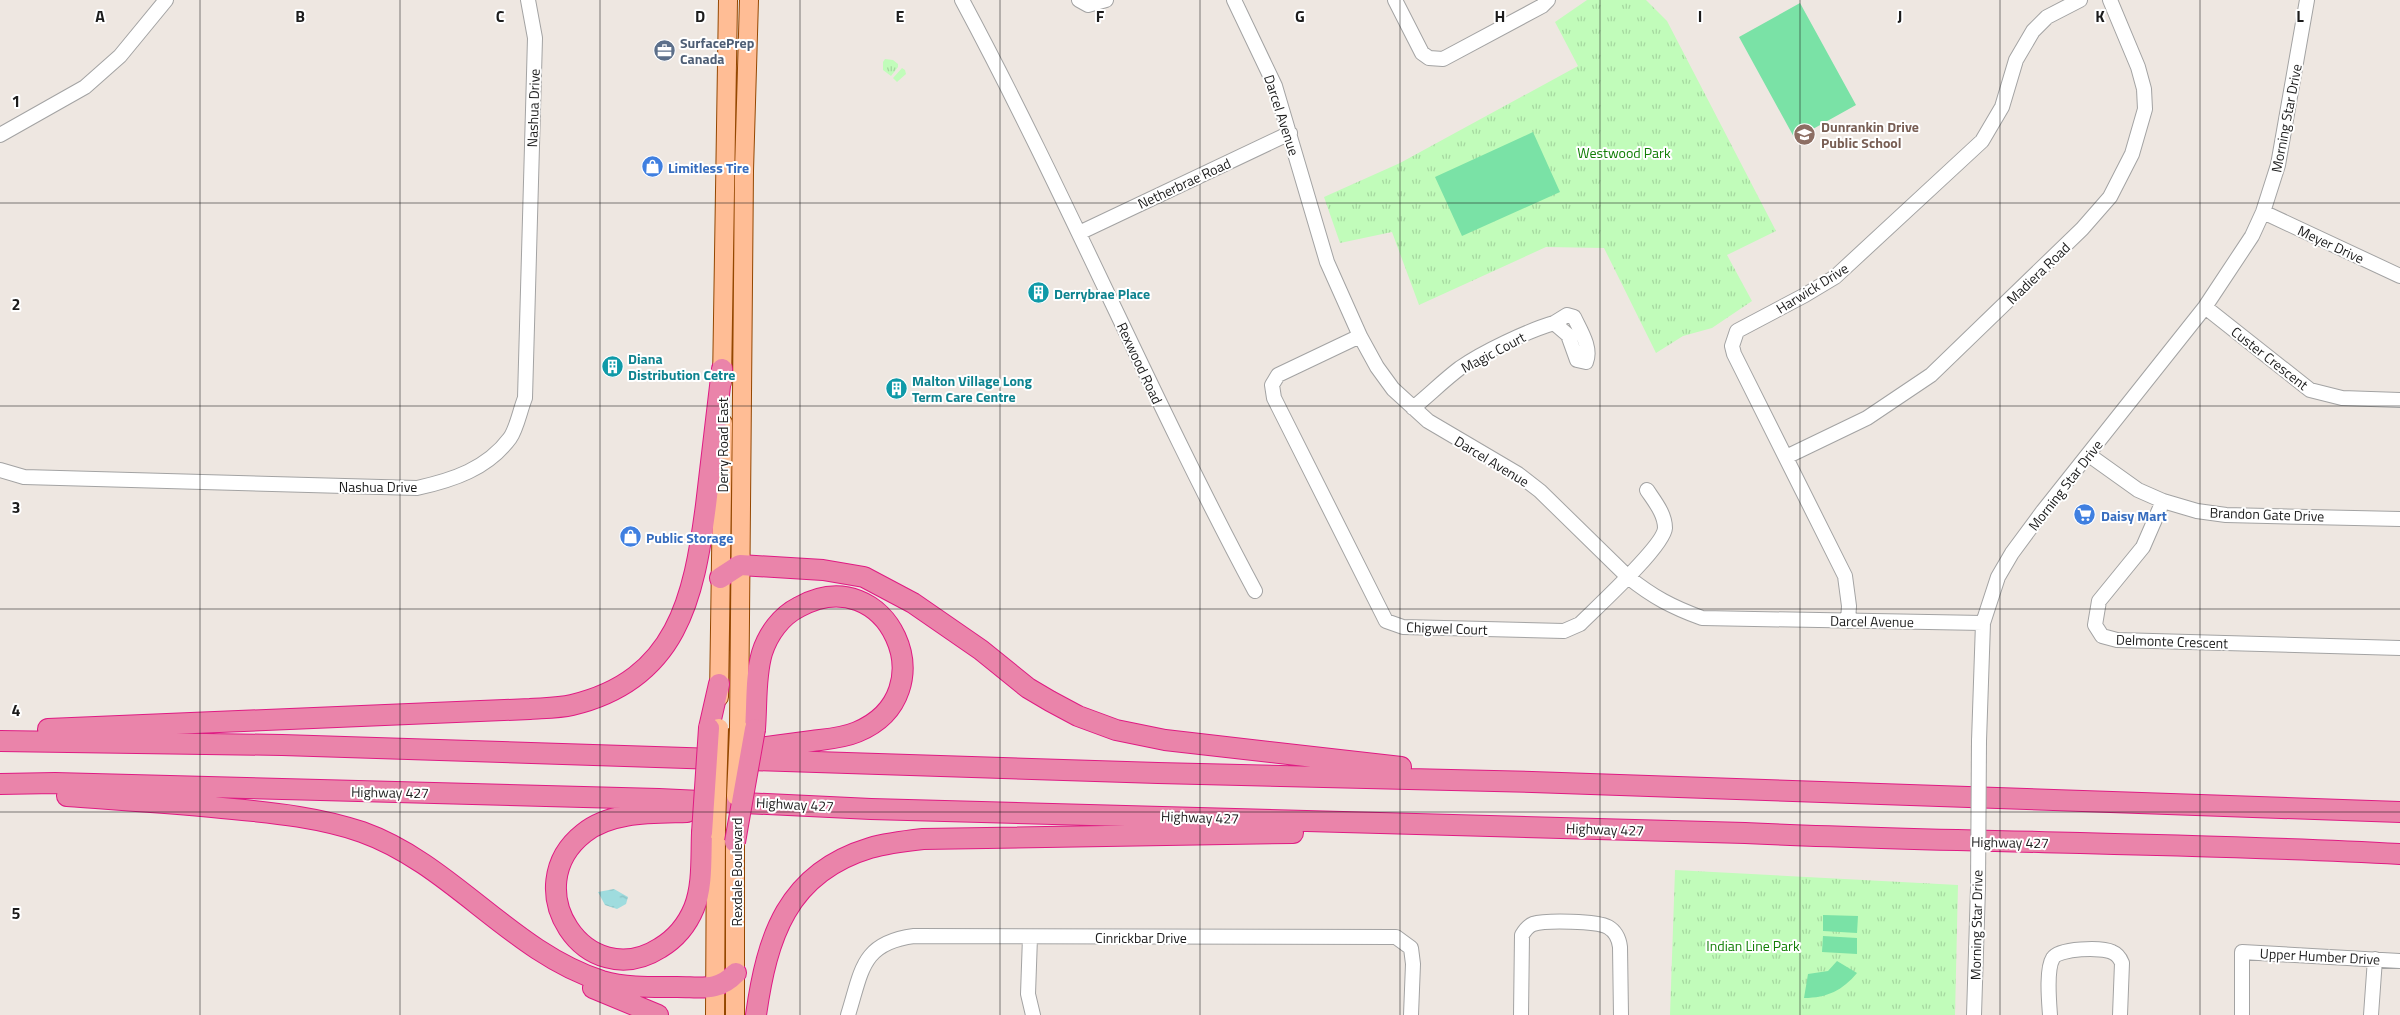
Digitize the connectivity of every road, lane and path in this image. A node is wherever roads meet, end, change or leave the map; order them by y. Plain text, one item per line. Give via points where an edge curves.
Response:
1 (166, 0) edge
2 (528, 0) edge
3 (728, 0) edge
4 (749, 0) edge
5 (962, 0) edge
6 (1079, 0) edge
7 (1106, 0) edge
8 (1234, 0) edge
9 (1395, 0) edge
10 (1548, 0) edge
11 (2080, 0) edge
12 (2110, 0) edge
13 (2307, 0) edge
14 (1290, 133) junction
15 (0, 135) edge
16 (2262, 212) junction
17 (1079, 233) junction
18 (2400, 276) edge
19 (2205, 308) junction
20 (1554, 323) dead end
21 (1360, 336) junction
22 (722, 369) junction
23 (2400, 400) edge
24 (1413, 408) junction
25 (2089, 455) junction
26 (1786, 457) junction
27 (0, 470) edge
28 (1647, 490) dead end
29 (2163, 501) junction
30 (2400, 519) edge
31 (740, 565) junction
32 (1628, 577) junction
33 (720, 578) junction
34 (1255, 591) dead end
35 (1848, 621) junction
36 (1983, 623) junction
37 (2400, 648) edge
38 (719, 684) joint
39 (747, 729) junction
40 (0, 733) edge
41 (0, 741) edge
42 (690, 758) junction
43 (1532, 782) junction
44 (0, 784) edge
45 (0, 794) edge
46 (780, 803) junction
47 (2400, 812) edge
48 (1443, 825) junction
49 (709, 832) junction
50 (735, 842) joint
51 (2400, 854) edge
52 (1030, 937) junction
53 (548, 955) junction
54 (2375, 959) junction
55 (2400, 961) edge
56 (736, 973) junction
57 (715, 987) junction
58 (658, 1015) edge
59 (715, 1015) edge
60 (735, 1015) edge
61 (756, 1015) edge
62 (848, 1015) edge
63 (1033, 1015) edge
64 (1411, 1015) edge
65 (1521, 1015) edge
66 (1621, 1015) edge
67 (1974, 1015) edge
68 (2050, 1015) edge
69 (2120, 1015) edge
70 (2242, 1015) edge
71 (2371, 1015) edge

1 - 15 street via 120,56 85,87
2 - 27 street, Nashua Drive via 535,38 525,398 510,437 486,462 450,480 417,488 24,477
3 - 22 main road, Derry Road East
4 - 31 main road, Derry Road East
5 - 17 street, Rexwood Road
6 - 7 street via 1088,5
8 - 14 street, Darcel Avenue via 1275,86
9 - 10 street via 1422,53 1429,58 1443,59
11 - 26 street, Harwick Drive via 2048,17 2027,39 2016,60 2002,107 1982,141 1835,277 1737,330 1732,346 1734,354
12 - 26 street, Madiera Road via 2138,67 2145,109 2132,154 2110,197 2082,229 1931,375 1867,418
13 - 16 street, Morning Star Drive via 2284,141
14 - 17 street, Netherbrae Road
14 - 21 street, Darcel Avenue via 1327,262
16 - 18 street, Meyer Drive
16 - 19 street, Morning Star Drive via 2236,263
17 - 34 street, Rexwood Road via 1146,378
19 - 23 street, Custer Crescent via 2310,390 2342,398
19 - 25 street, Morning Star Drive
20 - 24 street, Magic Court via 1467,364
21 - 24 street, Darcel Avenue via 1393,389
21 - 32 street, Chigwel Court via 1278,376 1272,386 1274,398 1386,621 1403,627 1564,631 1580,624
22 - 33 main road, Derry Road East via 724,477
22 - 40 highway via 701,545 685,609 668,643 653,662 628,682 603,695 571,705 530,709
24 - 32 street, Darcel Avenue via 1450,436 1518,474 1540,491
25 - 29 street, Brandon Gate Drive via 2134,487
25 - 36 street, Morning Star Drive via 2004,566
26 - 35 street, Harwick Drive via 1845,576
28 - 32 street, Chigwel Court via 1664,518 1665,531
29 - 30 street, Brandon Gate Drive via 2226,515
29 - 37 street, Delmonte Crescent via 2143,547 2099,601 2095,625 2102,636 2116,640
31 - 33 highway
31 - 39 main road, Derry Road East
31 - 43 highway via 823,570 858,575 878,583 981,650 1028,688 1078,716 1116,730 1164,740
32 - 35 street, Darcel Avenue via 1669,606 1702,618
33 - 38 main road, Derry Road East
35 - 36 street, Darcel Avenue
36 - 67 street, Morning Star Drive, bridge
38 - 49 highway, bridge
39 - 42 highway via 762,651 772,630 790,611 815,599 839,597 874,609 889,622 902,657 903,673 893,704 879,718 857,732 841,736
39 - 50 highway, bridge
41 - 42 highway via 282,745
42 - 43 highway
43 - 47 highway
44 - 46 highway, Highway 427
45 - 53 highway via 169,802 328,822 363,833 420,861
46 - 48 highway, Highway 427
46 - 49 highway via 759,809 625,816 585,832 565,854 556,885 557,904 570,932 578,942 592,950 619,959 651,954 669,942 683,928 694,908
48 - 51 highway, Highway 427
48 - 61 highway via 1385,831 923,839 870,848 820,872 799,891 786,909 766,960
49 - 57 main road, Rexdale Boulevard
50 - 56 main road, Rexdale Boulevard
52 - 62 street, Cinrickbar Drive via 894,938 871,953 862,970
52 - 63 street via 1028,994
52 - 64 street, Cinrickbar Drive via 1396,937 1411,948
53 - 57 highway via 580,972 618,984
53 - 58 highway via 568,974
54 - 55 street, Upper Humber Drive
54 - 70 street, Upper Humber Drive via 2242,952
54 - 71 street
56 - 57 highway
56 - 60 main road, Rexdale Boulevard
57 - 59 main road, Rexdale Boulevard
65 - 66 street via 1522,935 1527,928 1541,923 1600,923 1611,928 1620,946
68 - 69 street via 2050,965 2057,953 2064,950 2106,950 2118,956 2122,963

